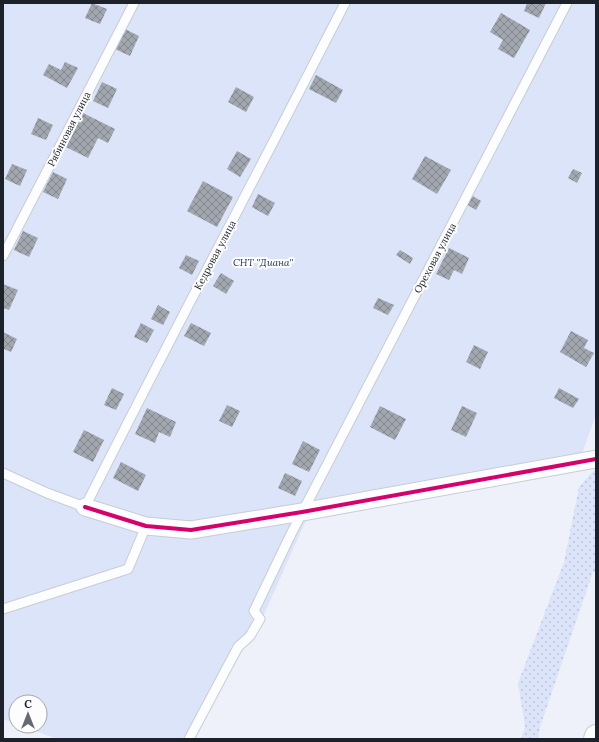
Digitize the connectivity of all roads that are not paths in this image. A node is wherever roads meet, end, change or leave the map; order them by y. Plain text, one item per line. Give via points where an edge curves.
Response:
1 (134, 3) edge
2 (345, 3) edge
3 (567, 3) edge
4 (3, 256) edge
5 (596, 459) edge
6 (3, 473) edge
7 (85, 507) junction
8 (302, 512) junction
9 (146, 526) junction
10 (3, 609) edge
11 (189, 739) edge

1 - 4 lane, Рябиновая улица
2 - 7 lane, Кедровая улица
3 - 8 lane, Ореховая улица
5 - 8 street
6 - 7 lane
7 - 9 street
8 - 9 street via 191,530
8 - 11 lane, Ореховая улица via 254,611 260,619 250,636 238,647
9 - 10 lane via 128,569

